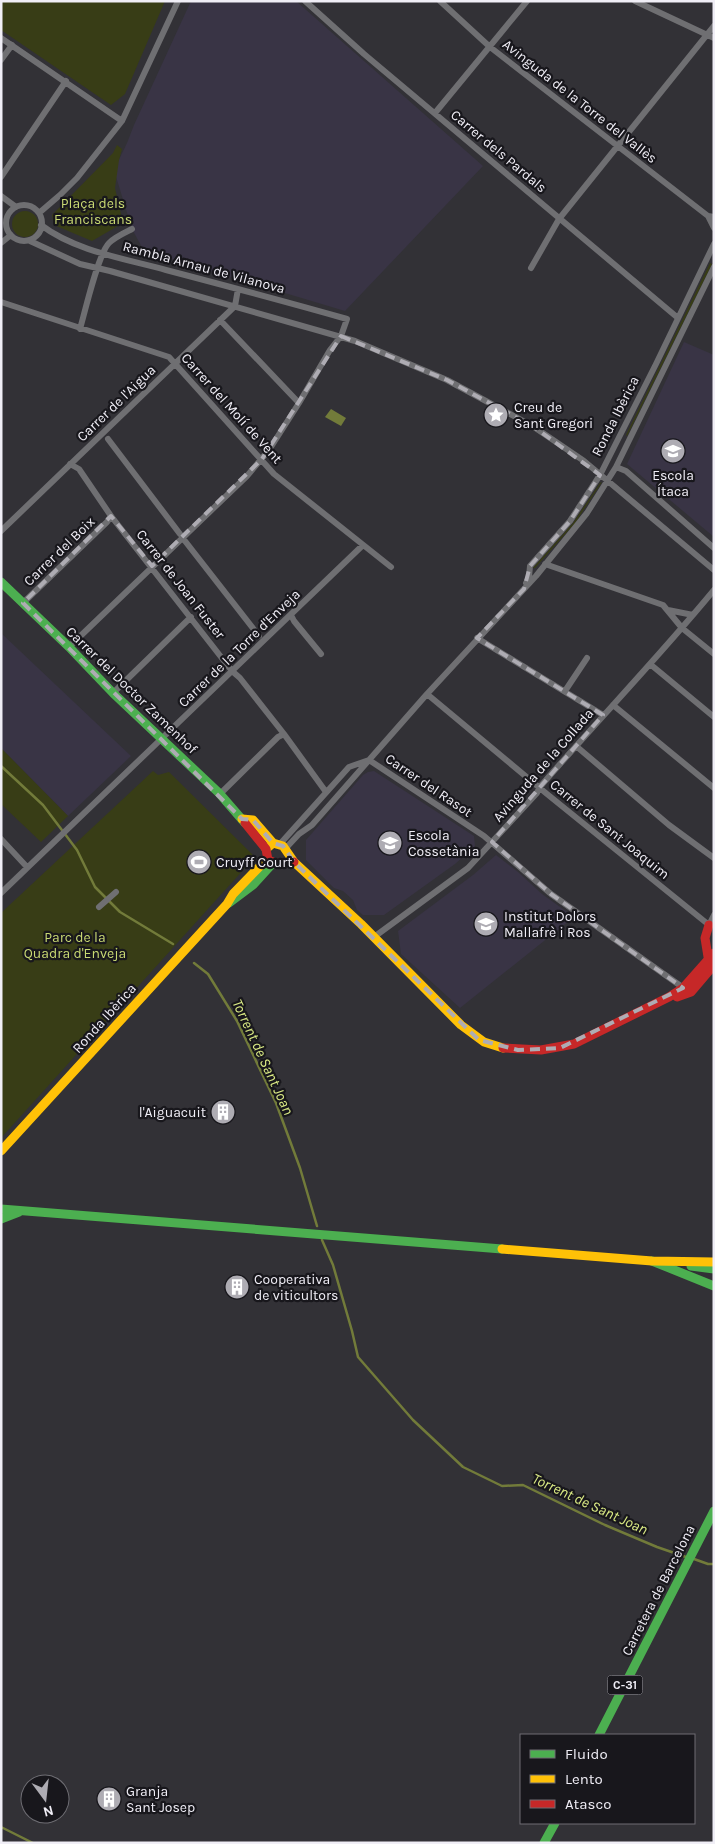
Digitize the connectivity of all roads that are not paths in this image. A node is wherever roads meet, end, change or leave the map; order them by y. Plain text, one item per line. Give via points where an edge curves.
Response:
1 (178, 1) edge
2 (305, 1) edge
3 (440, 1) edge
4 (526, 1) edge
5 (635, 1) edge
6 (714, 26) edge
7 (710, 36) edge
8 (1, 38) edge
9 (12, 46) junction
10 (490, 47) junction
11 (1, 60) edge
12 (66, 82) junction
13 (435, 113) junction
14 (122, 121) junction
15 (618, 147) junction
16 (1, 177) edge
17 (1, 196) edge
18 (16, 206) junction
19 (39, 213) junction
20 (711, 216) edge
21 (559, 219) junction
22 (3, 220) edge
23 (41, 225) junction
24 (714, 228) edge
25 (132, 229) dead end
26 (714, 234) edge
27 (11, 235) junction
28 (30, 241) junction
29 (1, 243) edge
30 (714, 244) edge
31 (104, 253) junction
32 (714, 267) edge
33 (97, 268) junction
34 (531, 268) dead end
35 (238, 289) junction
36 (1, 302) edge
37 (235, 306) junction
38 (678, 318) junction
39 (220, 320) junction
40 (80, 329) junction
41 (341, 336) junction
42 (175, 364) junction
43 (299, 403) junction
44 (108, 439) dead end
45 (262, 459) junction
46 (70, 464) junction
47 (616, 467) junction
48 (600, 475) junction
49 (608, 482) junction
50 (111, 516) junction
51 (1, 531) edge
52 (180, 534) dead end
53 (186, 541) dead end
54 (363, 545) junction
55 (714, 548) edge
56 (545, 564) junction
57 (152, 566) junction
58 (391, 567) dead end
59 (714, 570) edge
60 (1, 582) edge
61 (524, 589) junction
62 (714, 590) edge
63 (23, 603) junction
64 (668, 610) junction
65 (291, 615) junction
66 (693, 615) junction
67 (191, 617) junction
68 (682, 628) junction
69 (259, 636) dead end
70 (477, 638) junction
71 (69, 647) junction
72 (321, 654) dead end
73 (714, 654) edge
74 (587, 658) dead end
75 (650, 664) junction
76 (232, 671) junction
77 (565, 691) junction
78 (113, 693) junction
79 (427, 694) junction
80 (613, 705) junction
81 (603, 715) junction
82 (714, 717) edge
83 (281, 736) junction
84 (162, 738) junction
85 (576, 746) junction
86 (369, 760) junction
87 (539, 788) junction
88 (714, 788) edge
89 (326, 792) junction
90 (220, 794) junction
91 (1, 839) edge
92 (491, 844) junction
93 (279, 850) junction
94 (714, 858) edge
95 (270, 861) junction
96 (27, 867) junction
97 (116, 892) dead end
98 (1, 893) edge
99 (99, 907) dead end
100 (714, 915) edge
101 (712, 928) edge
102 (374, 937) junction
103 (711, 963) edge
104 (687, 990) junction
105 (1, 1152) edge
106 (1, 1209) edge
107 (19, 1212) junction
108 (1, 1219) edge
109 (652, 1261) junction
110 (674, 1262) junction
111 (714, 1262) edge
112 (714, 1269) edge
113 (714, 1286) edge
114 (714, 1502) edge
115 (714, 1511) edge
116 (714, 1516) edge
117 (698, 1540) junction
118 (600, 1734) edge
119 (554, 1824) edge
120 (546, 1841) edge

1 - 14 street
2 - 13 street, Carrer dels Pardals
3 - 10 street, Avinguda de la Torre del Vallès
4 - 10 street
5 - 7 street
6 - 7 street
7 - 15 street
8 - 9 street
9 - 11 street
9 - 12 street
10 - 13 street
10 - 15 street, Avinguda de la Torre del Vallès
12 - 14 street
12 - 16 street
13 - 21 street, Carrer dels Pardals
14 - 19 street via 77,178
15 - 20 street, Avinguda de la Torre del Vallès
15 - 21 street
17 - 18 street
18 - 19 street via 28,205
18 - 22 street
19 - 23 street
20 - 24 street, Avinguda de la Torre del Vallès
21 - 34 street
21 - 38 street, Carrer dels Pardals
22 - 27 street
23 - 28 street via 39,233
23 - 31 street, Rambla Arnau de Vilanova via 53,235
24 - 26 street
25 - 31 street via 107,245
27 - 28 street
27 - 29 street
28 - 33 street, Rambla Arnau de Vilanova via 80,264
30 - 38 street, Ronda Ibèrica
31 - 33 street
31 - 35 street, Rambla Arnau de Vilanova
32 - 47 street, Ronda Ibèrica
33 - 37 street, Rambla Arnau de Vilanova
33 - 40 street
35 - 37 street
35 - 41 street, Rambla Arnau de Vilanova via 347,319
36 - 40 street, Carrer del Molí de Vent
37 - 39 street, Carrer de l'Aigua
37 - 41 street, Rambla Arnau de Vilanova
38 - 48 street, Ronda Ibèrica
39 - 42 street, Carrer de l'Aigua
39 - 43 street
40 - 42 street, Carrer del Molí de Vent via 169,357
41 - 43 street
41 - 48 street, Rambla Arnau de Vilanova via 436,374 481,397 534,427
42 - 45 street, Carrer del Molí de Vent
42 - 46 street, Carrer de l'Aigua
43 - 45 street
44 - 52 street
45 - 54 street, Carrer del Molí de Vent via 274,474
45 - 57 street
46 - 50 street, Carrer de Joan Fuster via 79,469
46 - 51 street, Carrer de l'Aigua
47 - 49 street, Ronda Ibèrica
47 - 55 street via 626,471
48 - 49 street, Rambla Arnau de Vilanova
48 - 61 street, Ronda Ibèrica via 570,520 530,566
49 - 56 street, Ronda Ibèrica via 578,526
49 - 59 street, Rambla Arnau de Vilanova
50 - 57 street, Carrer de Joan Fuster
50 - 63 street, Carrer del Boix
53 - 69 street
54 - 58 street, Carrer del Molí de Vent
54 - 65 street, Carrer de la Torre d'Enveja
56 - 61 street, Ronda Ibèrica
56 - 64 street via 663,605
57 - 67 street, Carrer de Joan Fuster
57 - 71 street
60 - 63 main road, Carrer del Doctor Zamenhof
61 - 70 street, Ronda Ibèrica
62 - 66 street, Avinguda de la Collada
63 - 71 main road, Carrer del Doctor Zamenhof
64 - 66 street
64 - 68 street
65 - 72 street
65 - 76 street, Carrer de la Torre d'Enveja
66 - 68 street, Avinguda de la Collada
67 - 76 street, Carrer de Joan Fuster
67 - 78 street
68 - 73 street
68 - 75 street, Avinguda de la Collada
70 - 77 street
70 - 79 street, Ronda Ibèrica
71 - 78 main road, Carrer del Doctor Zamenhof
74 - 77 street
75 - 80 street, Avinguda de la Collada
75 - 82 street
76 - 83 street, Carrer de Joan Fuster
76 - 84 street, Carrer de la Torre d'Enveja
77 - 81 street
78 - 84 main road, Carrer del Doctor Zamenhof
79 - 86 street, Ronda Ibèrica
79 - 87 street, Carrer de Sant Joaquim
80 - 81 street, Avinguda de la Collada
80 - 88 street
81 - 85 street, Avinguda de la Collada
83 - 89 street, Carrer de Joan Fuster
83 - 90 street
84 - 90 main road, Carrer del Doctor Zamenhof
84 - 96 street, Carrer de la Torre d'Enveja
85 - 87 street, Avinguda de la Collada
85 - 94 street via 669,825
86 - 89 street, Ronda Ibèrica via 349,767
86 - 92 street, Carrer del Rasot via 484,836
86 - 93 street, Ronda Ibèrica via 312,825
87 - 92 street, Avinguda de la Collada
87 - 101 street, Carrer de Sant Joaquim
89 - 93 street, Ronda Ibèrica
90 - 93 main road, Carrer del Doctor Zamenhof via 242,819 253,820
91 - 96 street
92 - 102 street, Avinguda de la Collada via 468,868
92 - 104 street, Carrer del Rasot via 551,894
93 - 95 main road
93 - 95 main road via 280,863
93 - 102 main road
95 - 105 main road, Ronda Ibèrica via 232,894 227,904
96 - 98 street, Carrer de la Torre d'Enveja
97 - 99 street
100 - 101 street
101 - 103 main road via 705,938
102 - 104 main road via 467,1030 486,1044 518,1050 574,1044
103 - 104 main road
106 - 107 main road
107 - 108 main road
107 - 109 main road via 30,1210
109 - 110 main road
109 - 113 main road
110 - 111 main road
110 - 112 main road
114 - 117 main road
115 - 117 main road, Carretera de Barcelona / C-31
116 - 117 main road
117 - 118 main road, Carretera de Barcelona / C-31
119 - 120 main road

